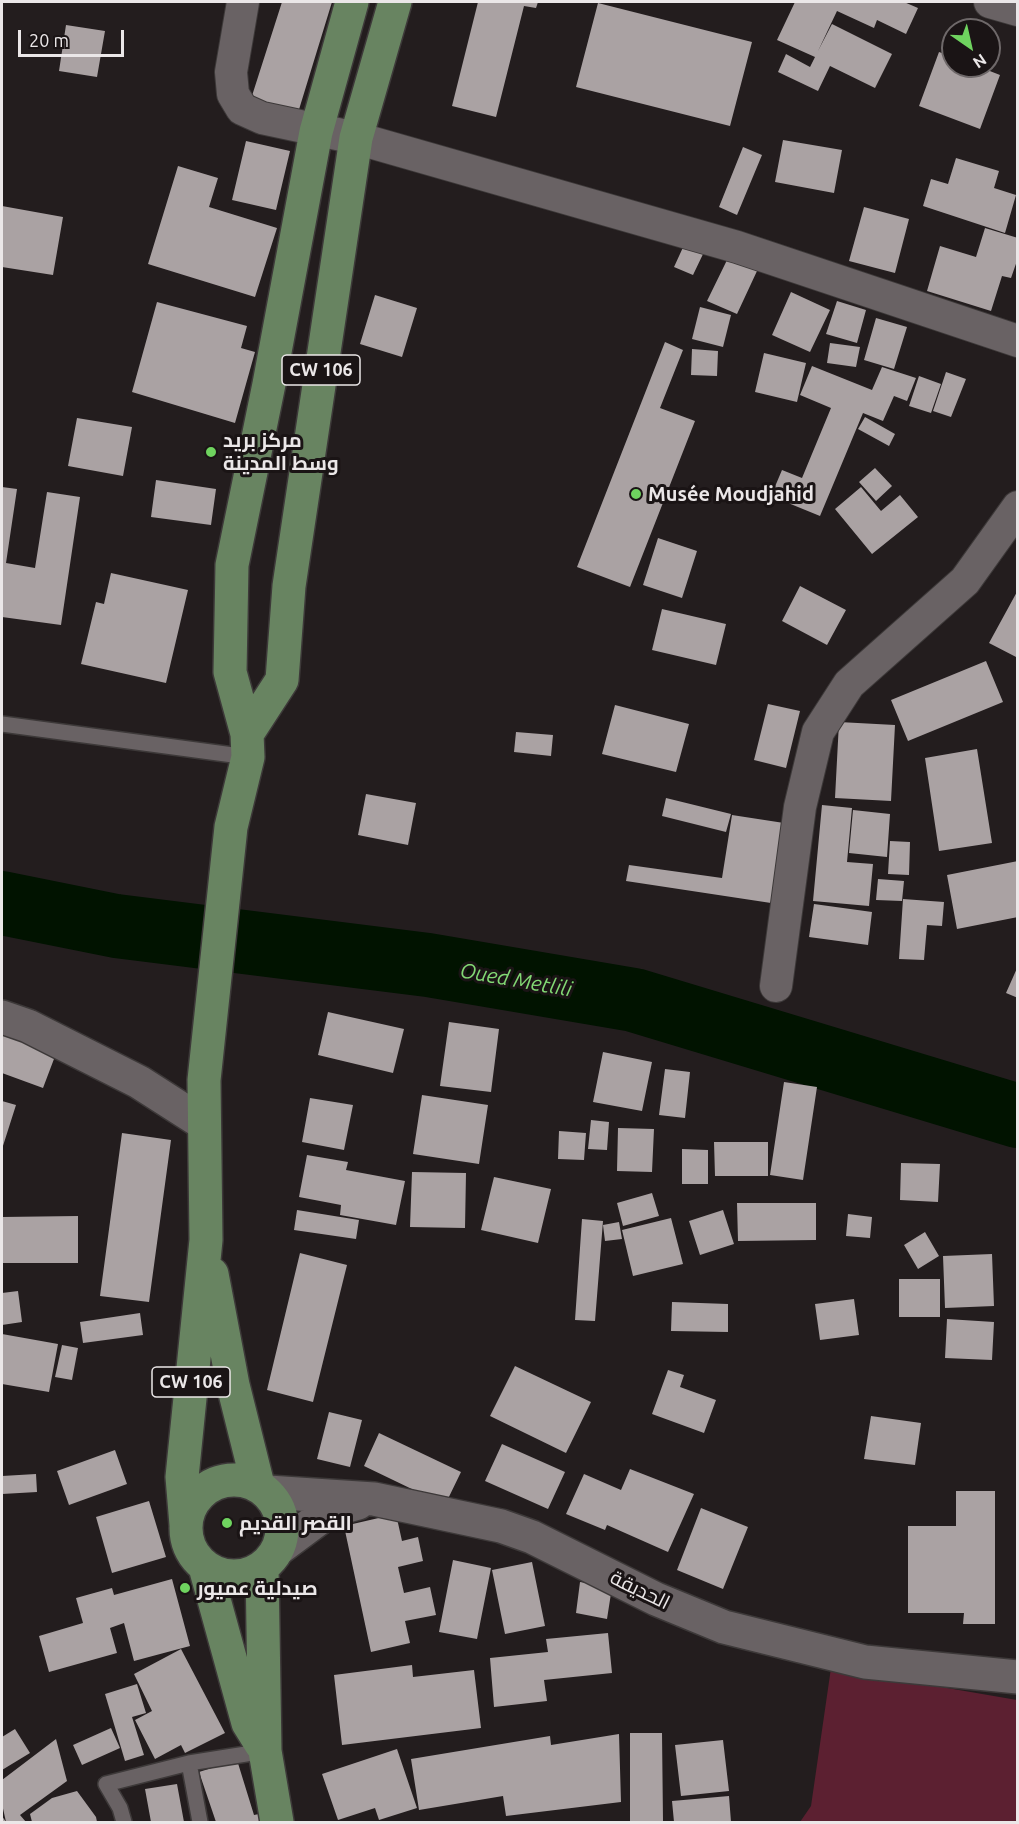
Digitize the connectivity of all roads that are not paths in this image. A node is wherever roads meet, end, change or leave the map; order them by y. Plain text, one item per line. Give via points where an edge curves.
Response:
1 (243, 2) edge
2 (352, 2) edge
3 (395, 2) edge
4 (990, 2) edge
5 (1017, 10) edge
6 (316, 132) junction
7 (356, 138) junction
8 (1017, 341) edge
9 (1017, 507) edge
10 (2, 724) edge
11 (248, 745) junction
12 (776, 986) dead end
13 (2, 1017) edge
14 (203, 1123) junction
15 (206, 1240) junction
16 (263, 1489) junction
17 (374, 1499) junction
18 (186, 1525) junction
19 (270, 1558) junction
20 (205, 1567) junction
21 (1017, 1677) edge
22 (265, 1751) junction
23 (189, 1763) junction
24 (124, 1822) edge
25 (200, 1822) edge
26 (277, 1822) edge

1 - 6 street via 231,72 233,94 242,109
2 - 6 main road, CW 106
3 - 7 main road, CW 106
4 - 5 street
6 - 7 street
6 - 11 main road, CW 106 via 231,565 230,672
7 - 8 street via 736,247
7 - 11 main road, CW 106 via 289,586 282,680
9 - 12 street via 965,581 849,684 818,732 800,807
10 - 11 lane
11 - 14 main road, CW 106 via 231,827 204,1080
13 - 14 street via 140,1082
14 - 15 main road, CW 106
15 - 16 main road, CW 106 via 233,1385
15 - 18 main road, CW 106 via 182,1477
16 - 17 street, الحديقة
16 - 18 main road via 234,1479 211,1485 194,1502
16 - 19 main road via 275,1502 283,1525
17 - 19 street via 328,1511
17 - 21 street, الحديقة via 501,1526 532,1537 656,1599 724,1627 865,1662
18 - 20 main road via 190,1548
19 - 20 main road via 240,1576 216,1573
19 - 22 main road
20 - 22 main road via 248,1723
22 - 23 lane
22 - 26 main road
23 - 24 lane via 106,1784
23 - 25 lane

